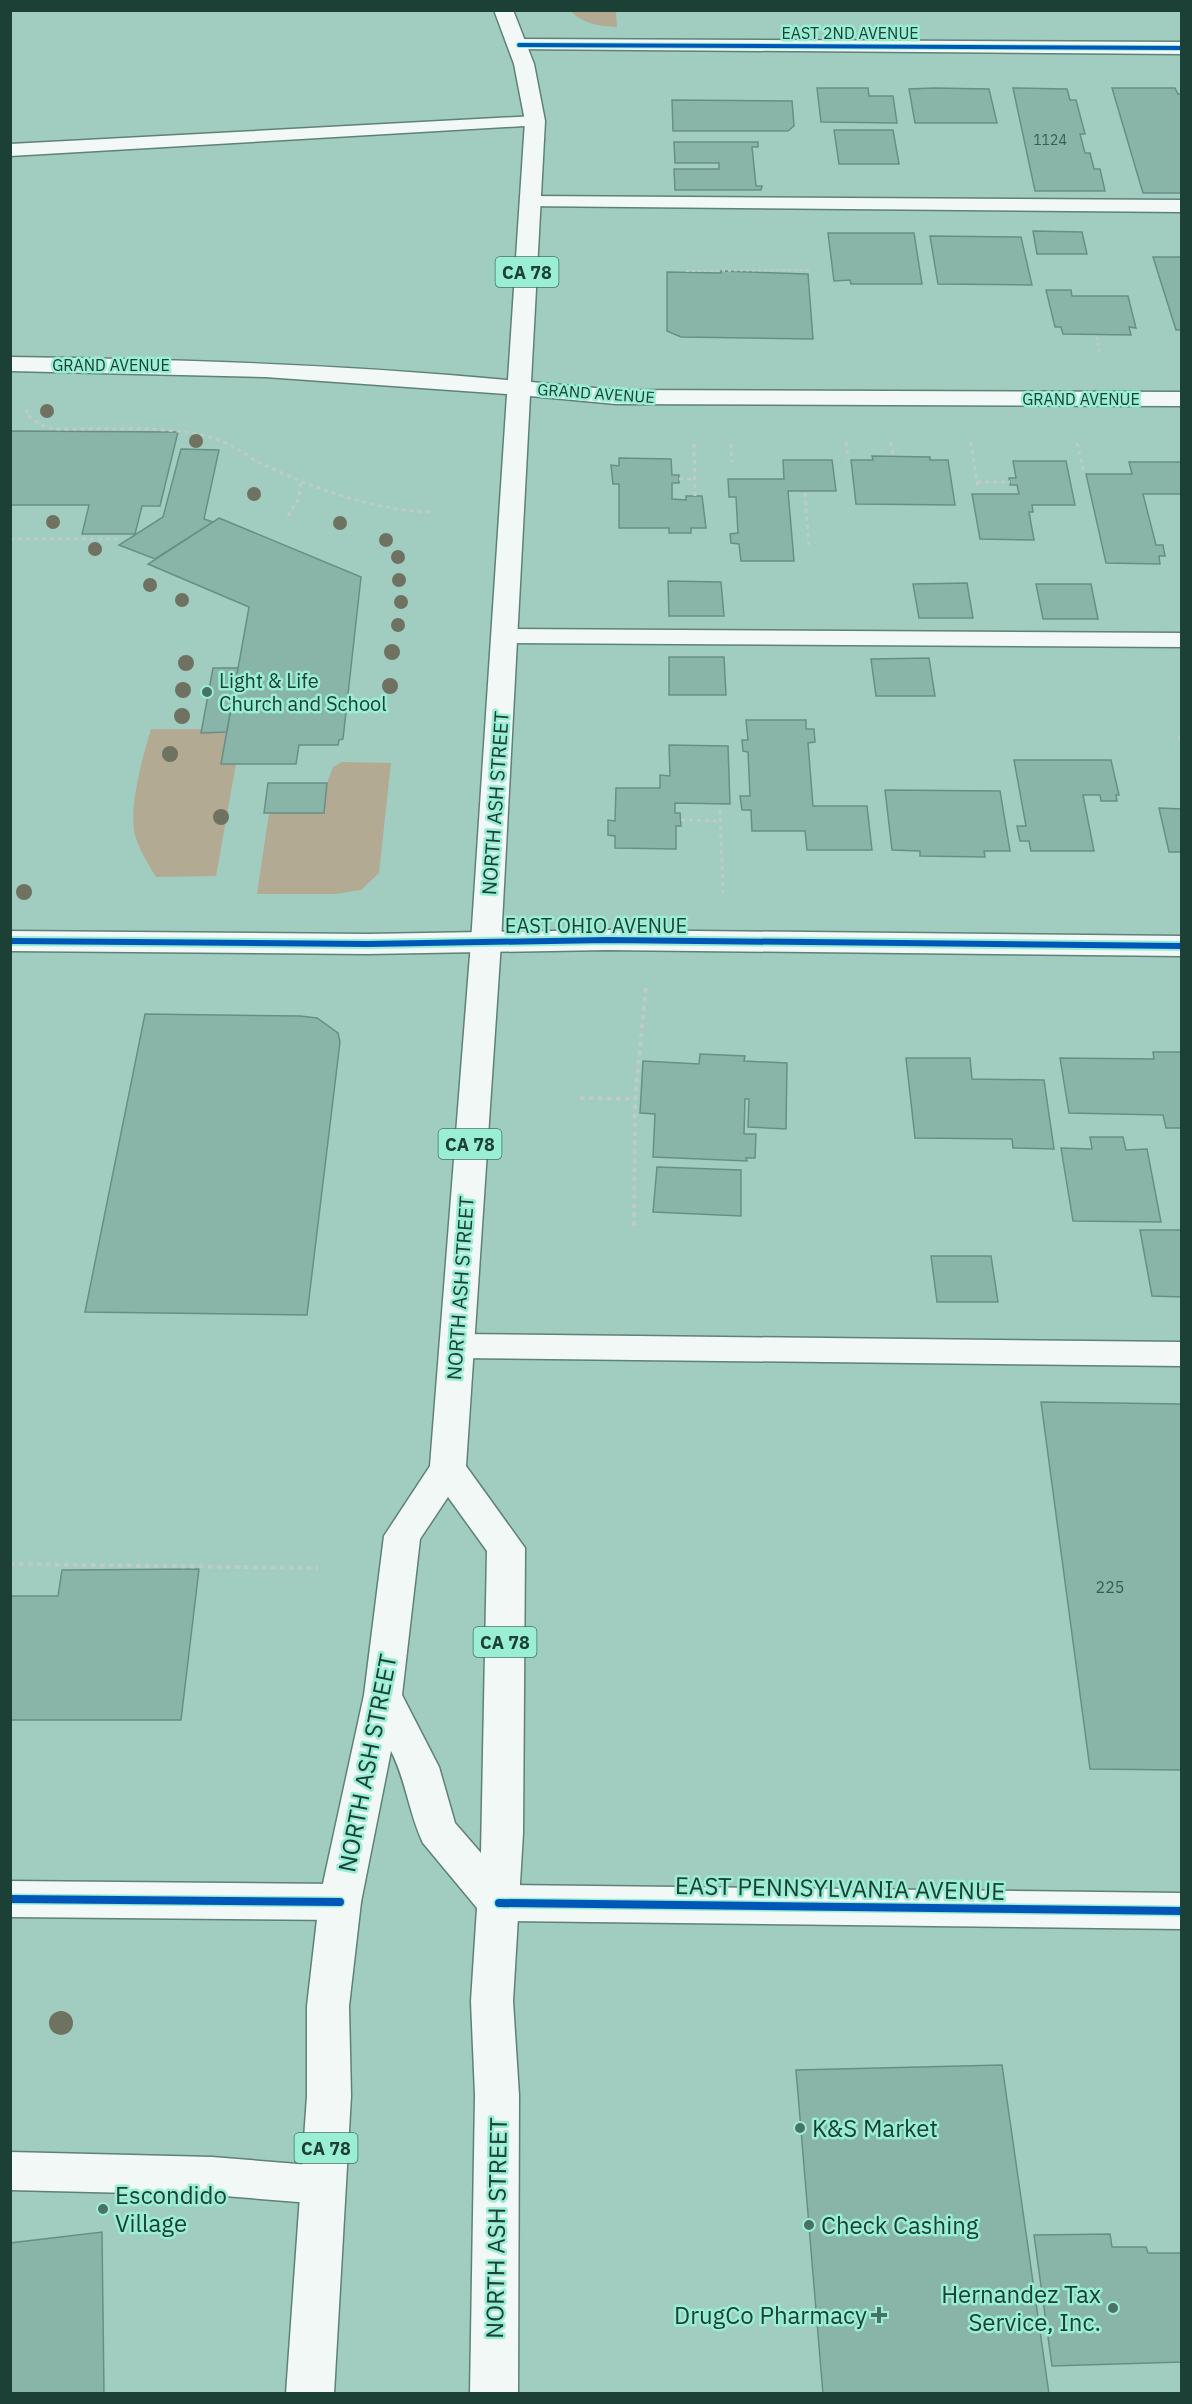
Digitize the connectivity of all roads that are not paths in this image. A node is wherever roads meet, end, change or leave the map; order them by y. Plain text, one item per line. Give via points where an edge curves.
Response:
1 (503, 10) edge
2 (519, 45) junction
3 (1182, 48) edge
4 (536, 122) junction
5 (10, 150) edge
6 (530, 202) junction
7 (1182, 206) edge
8 (10, 364) edge
9 (519, 388) junction
10 (1182, 399) edge
11 (505, 636) junction
12 (1182, 640) edge
13 (10, 941) edge
14 (486, 942) junction
15 (1182, 946) edge
16 (456, 1346) junction
17 (1182, 1354) edge
18 (448, 1469) junction
19 (383, 1695) junction
20 (10, 1899) edge
21 (340, 1902) junction
22 (499, 1903) junction
23 (1182, 1911) edge
24 (10, 2171) edge
25 (323, 2185) junction
26 (310, 2394) edge
27 (494, 2394) edge

1 - 2 main road, CA 78
2 - 3 main road, EAST 2ND AVENUE
2 - 4 main road, CA 78
4 - 5 lane
4 - 6 main road, CA 78
6 - 7 lane
6 - 9 main road, CA 78
8 - 9 main road, GRAND AVENUE via 169,365 402,376
9 - 10 main road, GRAND AVENUE via 616,397
9 - 11 main road, NORTH ASH STREET / CA 78
11 - 12 lane
11 - 14 main road, NORTH ASH STREET / CA 78
13 - 14 main road, EAST OHIO AVENUE
14 - 15 main road, EAST OHIO AVENUE
14 - 16 main road, NORTH ASH STREET / CA 78
16 - 17 lane
16 - 18 main road, NORTH ASH STREET / CA 78
18 - 19 main road, NORTH ASH STREET / CA 78 via 402,1536
18 - 22 main road, NORTH ASH STREET / CA 78 via 506,1548
19 - 21 main road, NORTH ASH STREET / CA 78
19 - 22 main road via 419,1767 437,1831
20 - 21 main road
21 - 25 main road, NORTH ASH STREET / CA 78 via 328,2006 329,2096
22 - 23 main road, EAST PENNSYLVANIA AVENUE
22 - 27 main road, NORTH ASH STREET / CA 78 via 492,2001 497,2095
24 - 25 lane via 213,2176
25 - 26 main road, NORTH ASH STREET / CA 78

